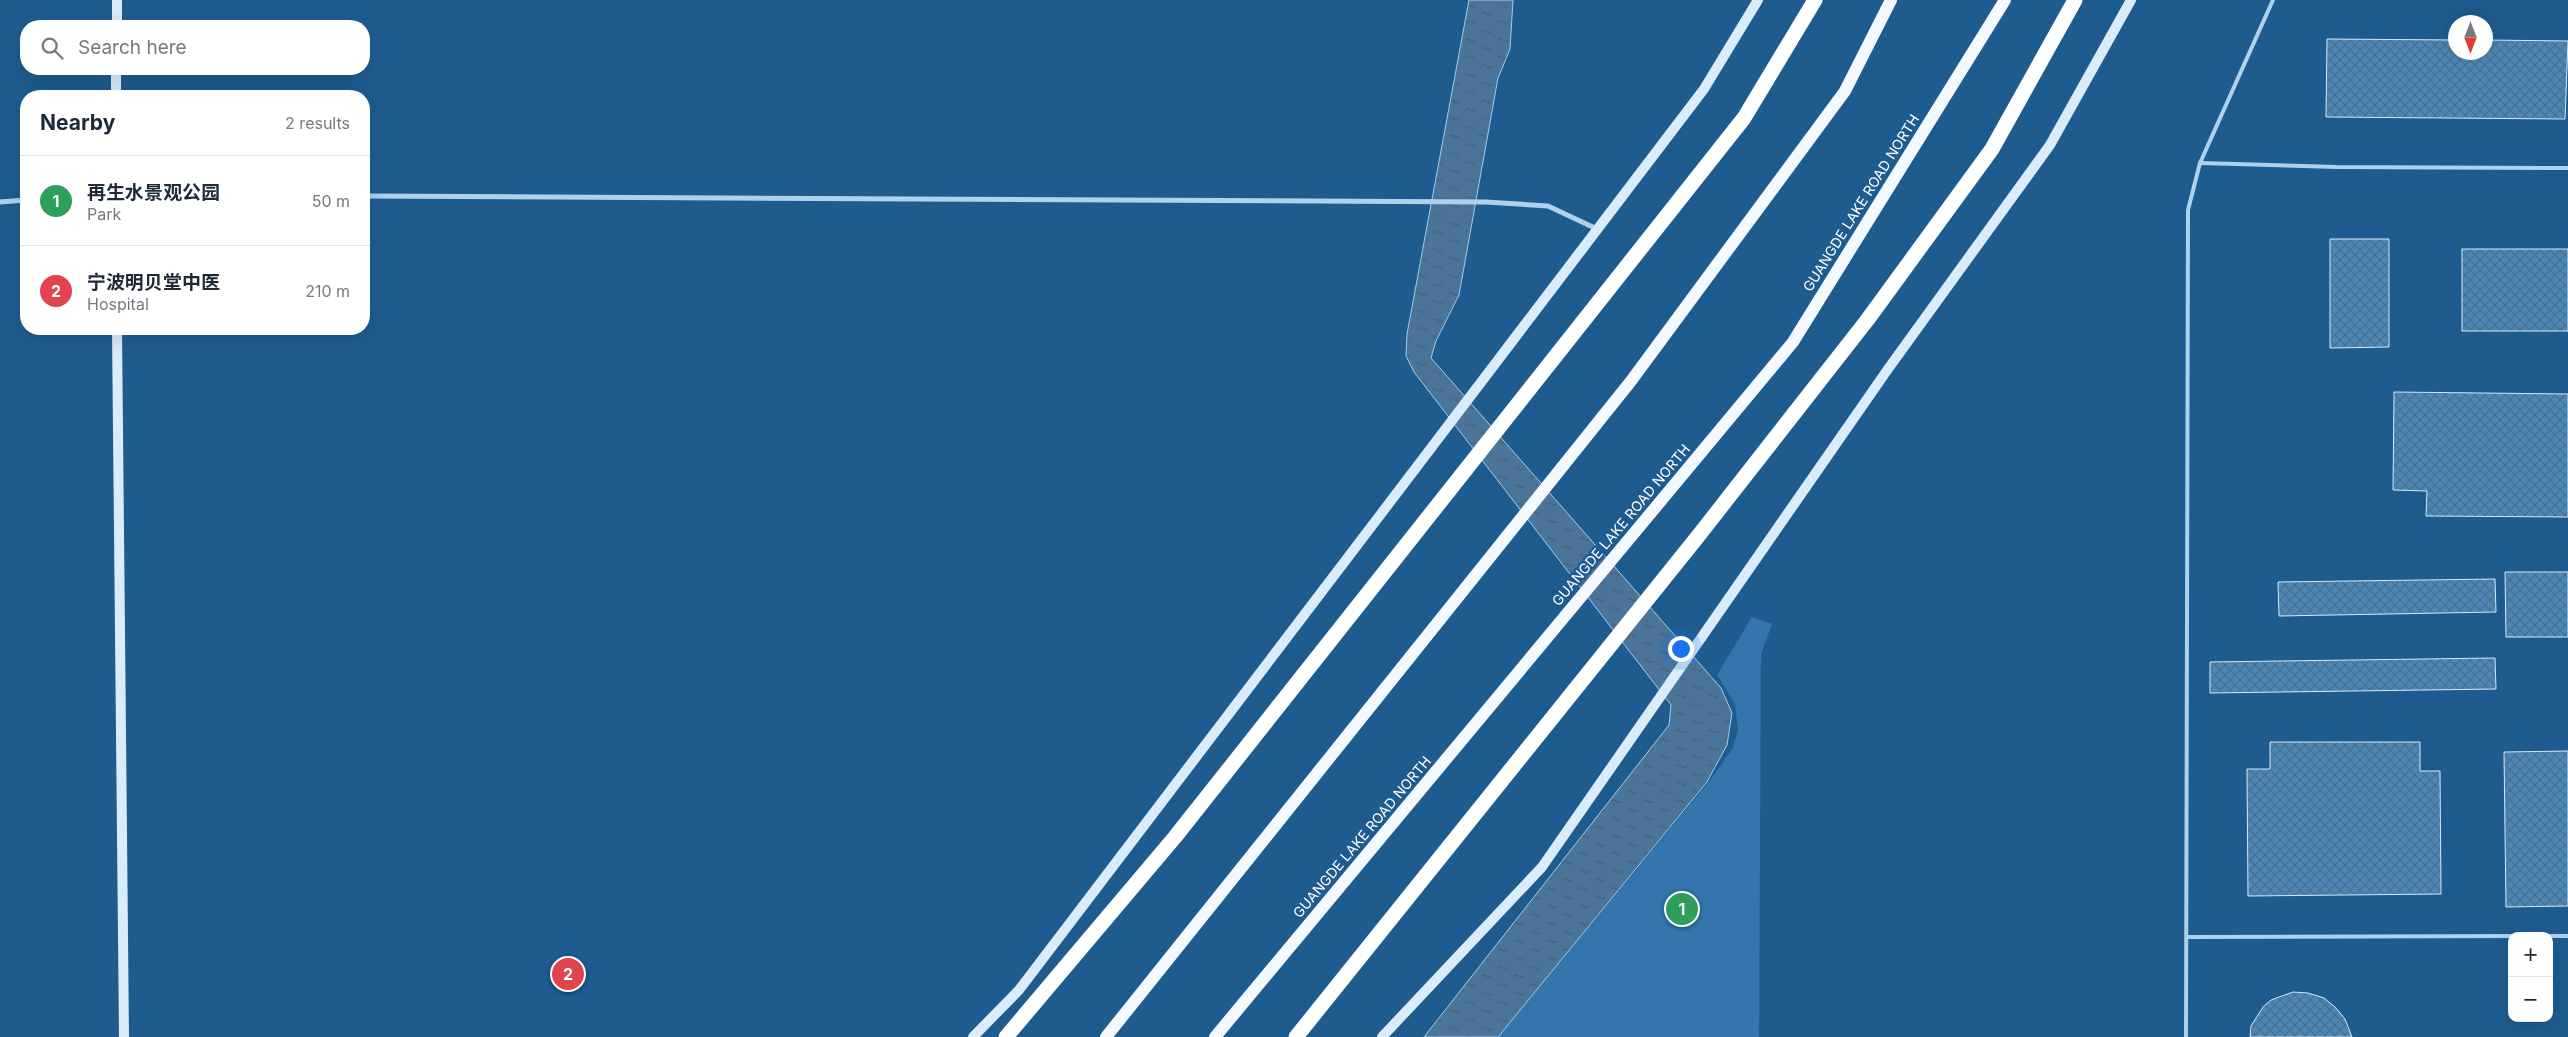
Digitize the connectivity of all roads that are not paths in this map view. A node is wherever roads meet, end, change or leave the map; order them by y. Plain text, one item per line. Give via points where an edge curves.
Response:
1 (117, 0) edge
2 (1758, 0) edge
3 (1815, 0) edge
4 (1891, 0) edge
5 (2005, 0) edge
6 (2075, 0) edge
7 (2130, 0) edge
8 (2273, 0) edge
9 (117, 20) edge
10 (116, 75) edge
11 (116, 90) edge
12 (2200, 163) junction
13 (2568, 168) edge
14 (370, 196) edge
15 (20, 200) edge
16 (0, 202) edge
17 (1598, 229) junction
18 (117, 335) edge
19 (2508, 936) edge
20 (2553, 936) edge
21 (2568, 936) edge
22 (2187, 937) junction
23 (124, 1037) edge
24 (973, 1037) edge
25 (1006, 1037) edge
26 (1106, 1037) edge
27 (1216, 1037) edge
28 (1296, 1037) edge
29 (1382, 1037) edge
30 (2186, 1037) edge

1 - 9 street
2 - 17 street via 1704,89
3 - 25 highway via 1744,118 1174,838
4 - 26 main road via 1845,91 1631,381
5 - 27 main road, GUANGDE LAKE ROAD NORTH via 1793,342
6 - 28 highway via 1992,149 1868,319 1700,536
7 - 29 street via 2050,145 1883,378 1542,867
8 - 12 lane
10 - 11 street
12 - 13 lane
12 - 22 lane via 2188,210
14 - 17 street via 1486,202 1548,206
15 - 16 street
17 - 24 street via 1019,990
18 - 23 street
19 - 22 lane
20 - 21 lane
22 - 30 lane

